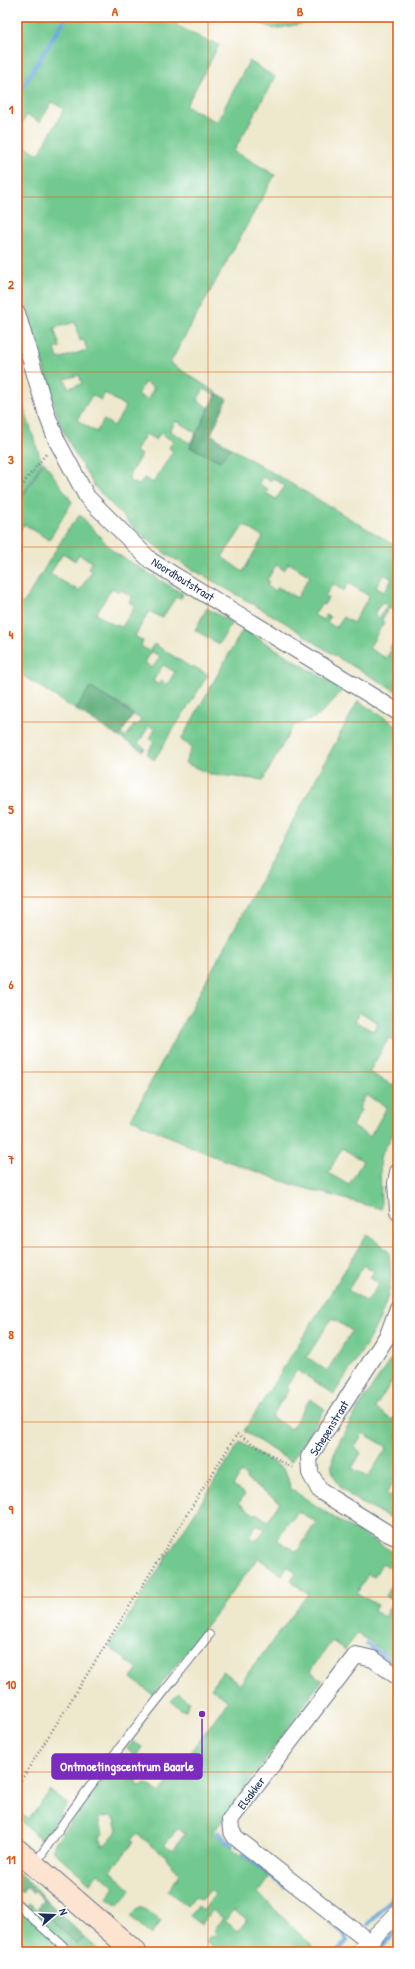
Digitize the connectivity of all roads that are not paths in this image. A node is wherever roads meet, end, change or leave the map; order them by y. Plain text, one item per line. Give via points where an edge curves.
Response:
1 (17, 313) edge
2 (398, 712) edge
3 (398, 1172) edge
4 (398, 1211) edge
5 (398, 1308) edge
6 (398, 1538) edge
7 (209, 1635) dead end
8 (398, 1677) edge
9 (23, 1858) edge
10 (17, 1904) edge
11 (398, 1913) edge
12 (364, 1947) edge
13 (57, 1952) edge
14 (136, 1952) edge

1 - 2 street, Noordhoutstraat via 46,415 87,497 151,561
3 - 4 street
5 - 6 street, Schepenstraat via 388,1335 309,1457 310,1473 320,1491
7 - 9 lane via 51,1840
8 - 12 street, Elsakker via 373,1659 356,1655 230,1820 235,1837
9 - 14 main road
10 - 13 lane via 62,1946
11 - 12 street

